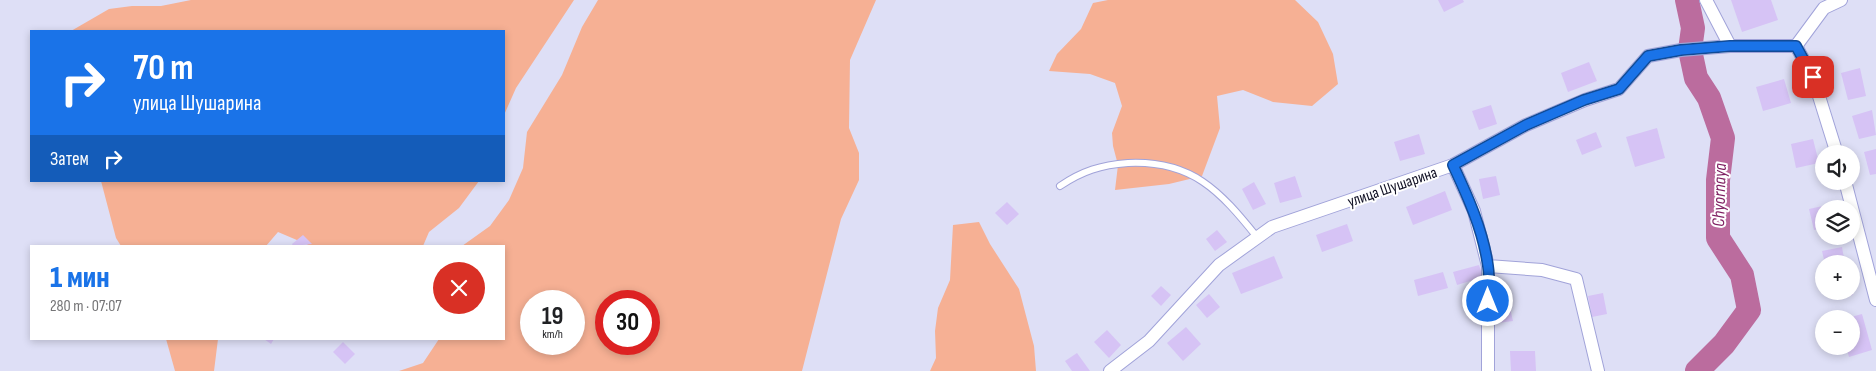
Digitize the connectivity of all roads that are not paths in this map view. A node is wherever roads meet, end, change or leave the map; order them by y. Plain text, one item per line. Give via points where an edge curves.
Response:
1 (1706, 0) edge
2 (1841, 0) edge
3 (1730, 46) junction
4 (1796, 46) junction
5 (1834, 145) edge
6 (1453, 165) junction
7 (1060, 186) dead end
8 (1847, 190) edge
9 (1257, 237) junction
10 (1488, 266) junction
11 (1876, 300) edge
12 (1110, 371) edge
13 (1488, 371) edge
14 (1598, 371) edge

1 - 3 street
2 - 4 street via 1824,8
3 - 4 street, улица Шушарина
3 - 6 street, улица Шушарина via 1648,56 1619,89 1526,125
4 - 5 street via 1813,77
6 - 9 street, улица Шушарина via 1272,227
6 - 10 street via 1474,211
7 - 9 lane via 1080,172 1118,164 1153,162 1184,170 1229,203
8 - 11 street
9 - 12 street, улица Шушарина via 1219,265 1150,341
10 - 13 street
10 - 14 street via 1542,270 1576,279

